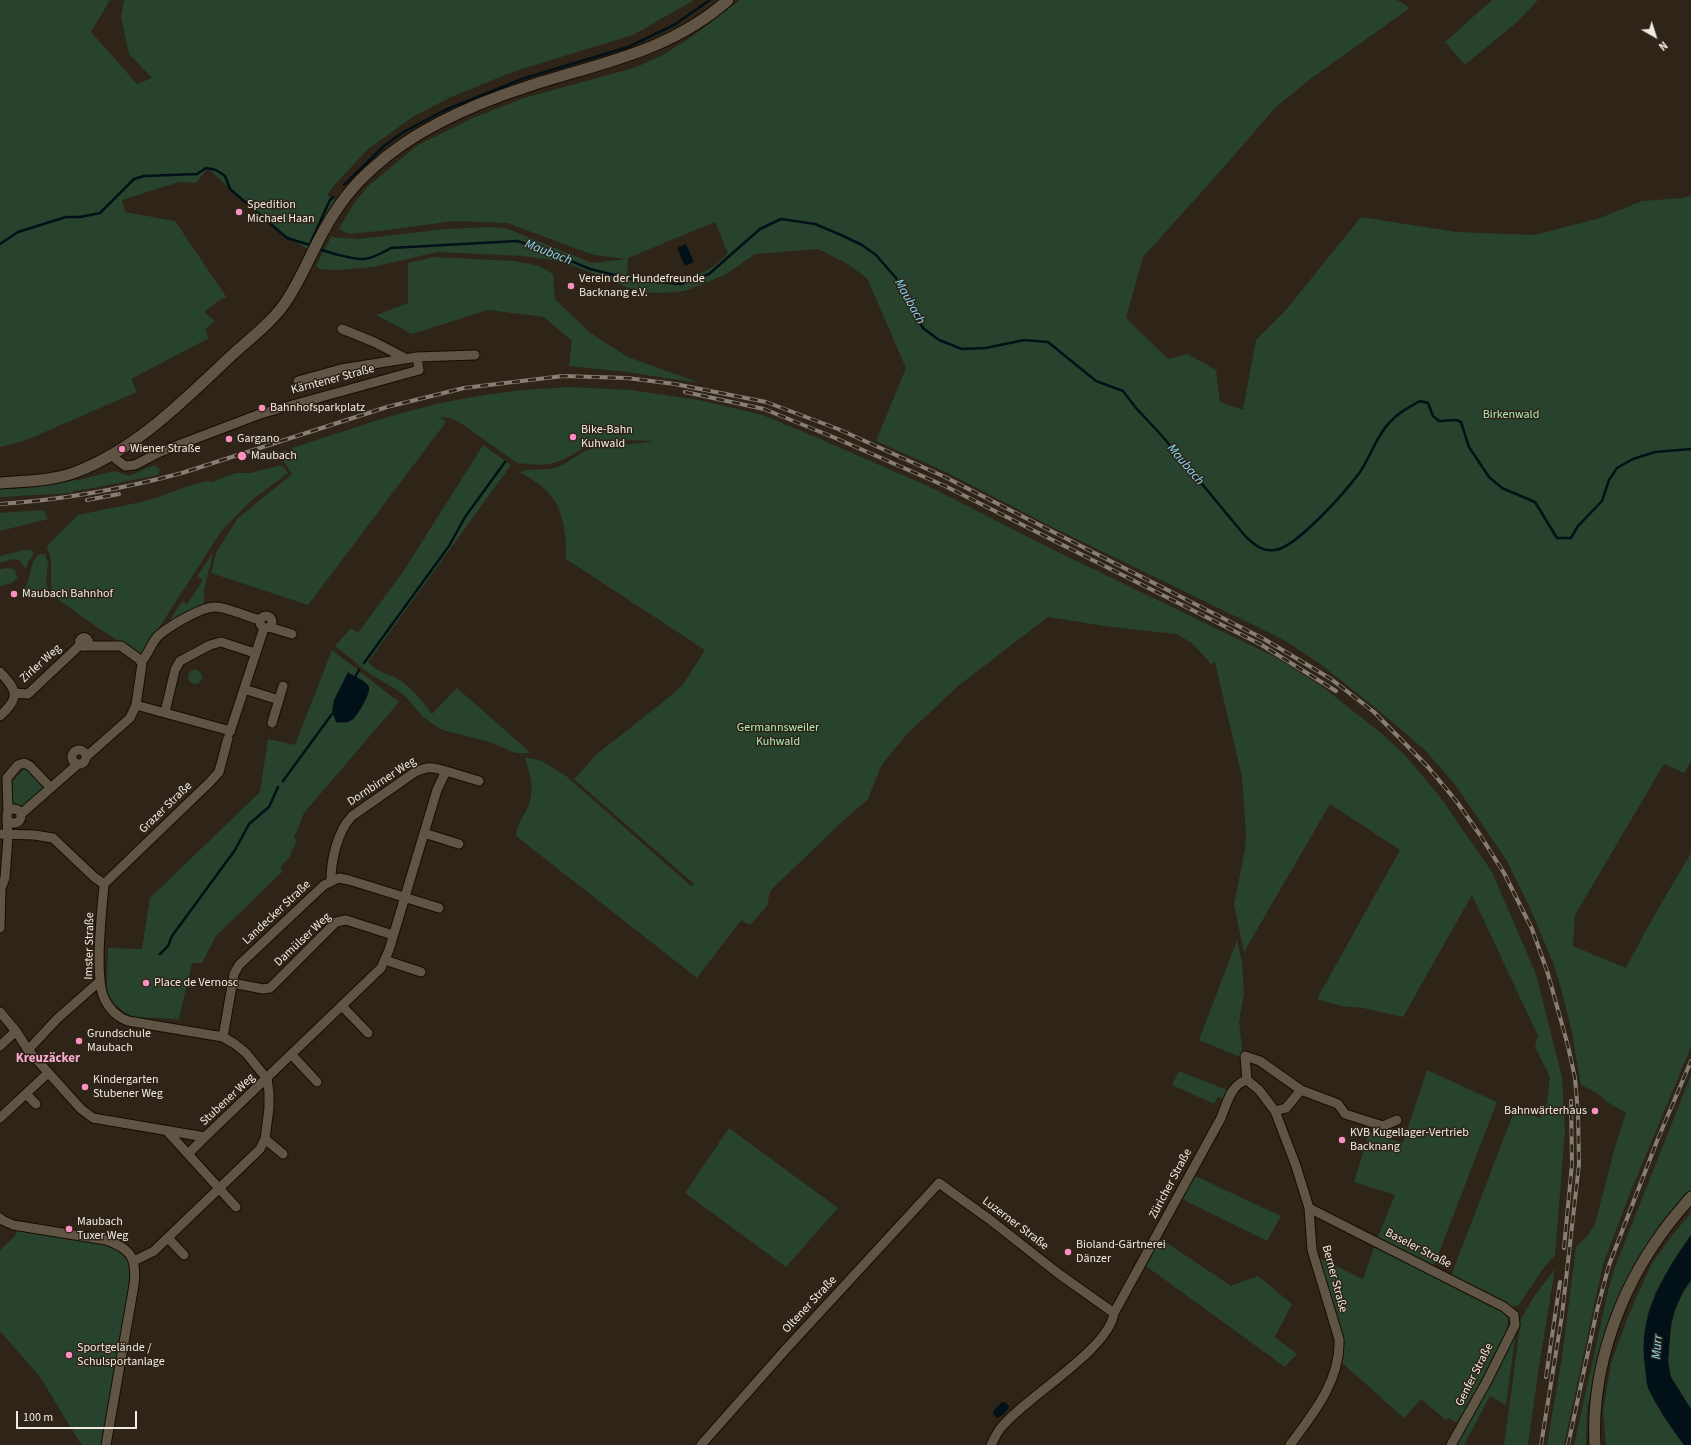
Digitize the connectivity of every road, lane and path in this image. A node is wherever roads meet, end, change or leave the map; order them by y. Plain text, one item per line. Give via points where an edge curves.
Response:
1 (728, 0) edge
2 (342, 330) dead end
3 (475, 355) dead end
4 (417, 357) junction
5 (405, 358) junction
6 (298, 382) dead end
7 (112, 456) junction
8 (0, 483) edge
9 (264, 625) junction
10 (292, 634) dead end
11 (256, 653) junction
12 (141, 662) junction
13 (0, 672) edge
14 (283, 686) dead end
15 (244, 689) junction
16 (15, 693) junction
17 (279, 700) junction
18 (136, 705) junction
19 (165, 712) junction
20 (0, 716) edge
21 (272, 723) dead end
22 (228, 733) junction
23 (446, 771) junction
24 (479, 780) dead end
25 (50, 787) junction
26 (8, 815) junction
27 (424, 833) junction
28 (4, 834) edge
29 (459, 844) dead end
30 (331, 881) junction
31 (104, 884) junction
32 (1, 888) edge
33 (405, 897) junction
34 (439, 908) dead end
35 (0, 928) edge
36 (393, 935) junction
37 (385, 960) junction
38 (421, 972) dead end
39 (100, 981) junction
40 (232, 983) junction
41 (342, 1006) junction
42 (0, 1012) edge
43 (16, 1031) junction
44 (368, 1033) dead end
45 (223, 1037) junction
46 (0, 1046) edge
47 (28, 1050) junction
48 (292, 1055) junction
49 (48, 1073) junction
50 (267, 1079) junction
51 (1247, 1080) junction
52 (317, 1082) dead end
53 (1301, 1090) junction
54 (26, 1094) junction
55 (36, 1104) dead end
56 (1275, 1111) junction
57 (0, 1118) edge
58 (1397, 1120) dead end
59 (167, 1131) junction
60 (205, 1137) junction
61 (265, 1139) junction
62 (188, 1154) junction
63 (283, 1154) dead end
64 (939, 1184) joint
65 (219, 1189) junction
66 (1691, 1197) edge
67 (236, 1207) dead end
68 (1309, 1208) junction
69 (0, 1221) edge
70 (168, 1238) junction
71 (184, 1255) dead end
72 (134, 1261) junction
73 (1114, 1313) junction
74 (1514, 1315) joint
75 (106, 1445) edge
76 (702, 1445) edge
77 (991, 1445) edge
78 (1290, 1445) edge
79 (1451, 1445) edge
80 (1595, 1445) edge

1 - 7 street via 680,33 634,55 505,94 413,138 384,158 345,197 322,234 288,299 268,323 148,431
2 - 5 street via 374,342
3 - 4 street, Kärntener Straße
4 - 5 street, Kärntener Straße
4 - 7 street, Kärntener Straße via 419,370 249,417 160,452 135,465 124,466
5 - 6 street, Kärntener Straße via 341,369
7 - 8 street via 66,476
9 - 10 street
9 - 11 street, Grazer Straße
9 - 12 street via 216,606 207,608 164,631 157,637
11 - 15 street, Grazer Straße
11 - 19 street via 221,642 200,650 180,662 175,670
12 - 16 street, Zirler Weg via 121,646 83,645 28,694
12 - 18 street
13 - 16 street via 12,685
14 - 17 street
15 - 17 street
15 - 22 street, Grazer Straße
16 - 20 street via 10,706
17 - 21 street
18 - 19 street
18 - 25 street via 130,718 87,756 81,749 74,752 72,759 78,764
19 - 22 street
22 - 31 street, Grazer Straße via 218,772 210,782
23 - 24 street, Dornbirner Weg
23 - 27 street via 437,790
23 - 30 street, Dornbirner Weg via 429,767 415,772 352,816 346,822 338,842 331,868
25 - 26 street via 21,814 15,809
25 - 26 street via 30,766 24,763 18,765 7,778
26 - 28 street
27 - 29 street
27 - 33 street
28 - 31 street via 54,838 94,878
28 - 32 street via 5,878
30 - 33 street via 339,878
30 - 40 street, Landecker Straße via 239,965
31 - 39 street, Imster Straße
32 - 35 street
33 - 34 street
33 - 36 street
36 - 37 street
36 - 40 street, Damülser Weg via 346,920 336,922 270,988 262,989
37 - 38 street
37 - 41 street via 381,968
39 - 45 street, Imster Straße via 106,1002 121,1019
39 - 47 street via 57,1019
40 - 45 street, Landecker Straße
41 - 44 street
41 - 48 street
42 - 43 street
43 - 46 street
43 - 47 street, Stubener Weg
45 - 50 street, Imster Straße via 246,1053
47 - 49 street, Stubener Weg
48 - 50 street
48 - 52 street
49 - 54 street
49 - 59 street, Stubener Weg via 81,1109 93,1118
50 - 60 street, Stubener Weg
50 - 61 street via 269,1097
51 - 53 street via 1246,1056 1260,1061
51 - 56 street, Berner Straße via 1259,1090
51 - 73 street, Züricher Straße via 1235,1086 1221,1118
53 - 56 street via 1286,1108
53 - 58 street via 1338,1104 1345,1114 1383,1126
54 - 55 street
54 - 57 street
56 - 68 street, Berner Straße
59 - 60 street, Stubener Weg
59 - 62 street
60 - 62 street, Stubener Weg
61 - 63 street
61 - 65 street via 260,1149
62 - 65 street
64 - 73 street, Luzerner Straße
64 - 76 street, Oltener Straße via 786,1349
65 - 67 street
65 - 70 street
66 - 80 street via 1662,1232 1641,1266 1615,1321 1600,1370 1593,1420
68 - 74 street, Baseler Straße via 1504,1306
68 - 78 street, Berner Straße via 1312,1250 1338,1338 1339,1351 1337,1364 1320,1404
69 - 72 street via 106,1240 122,1247
70 - 71 street
70 - 72 street via 154,1251
72 - 75 street via 134,1285
73 - 77 street, Züricher Straße via 1109,1328 1100,1340 1000,1429
74 - 79 street, Genfer Straße via 1515,1325

